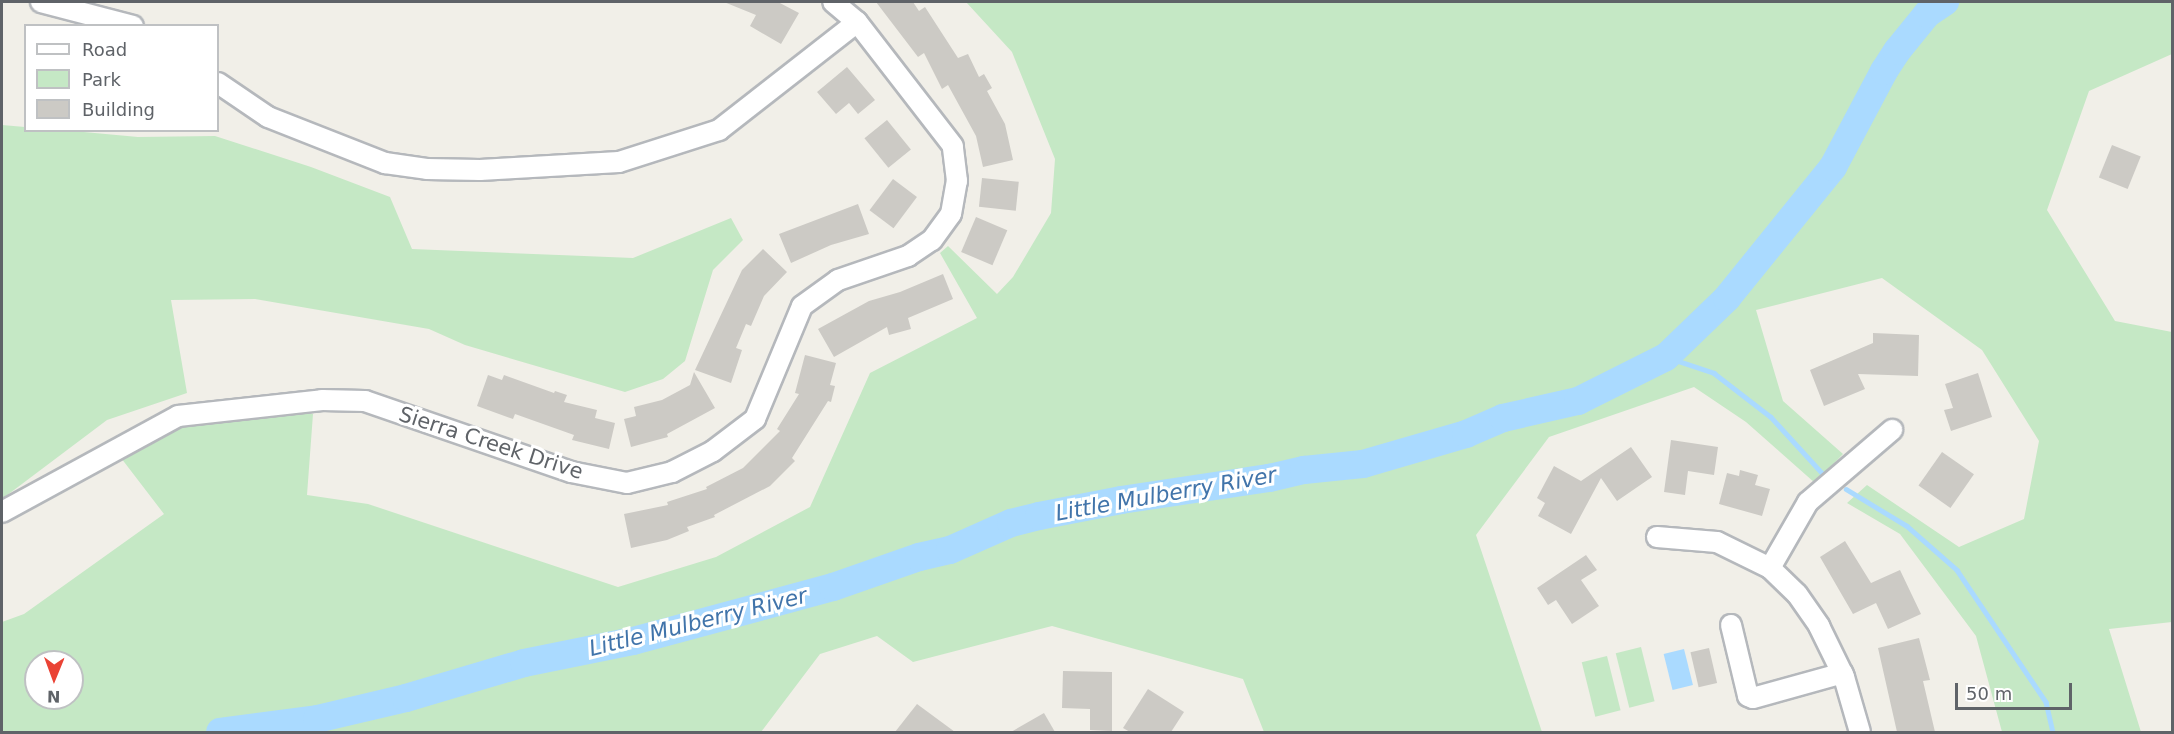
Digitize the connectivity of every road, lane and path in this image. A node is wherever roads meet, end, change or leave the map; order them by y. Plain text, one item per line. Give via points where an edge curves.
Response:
1 (41, 2) edge
2 (833, 2) edge
3 (857, 22) junction
4 (125, 24) edge
5 (219, 83) edge
6 (1892, 430) dead end
7 (2, 512) edge
8 (1657, 537) dead end
9 (1770, 568) junction
10 (1731, 625) dead end
11 (1842, 673) junction
12 (1860, 732) edge

1 - 4 street
2 - 3 street, Sierra Creek Drive
3 - 5 street via 719,130 619,162 480,170 385,163 268,117
3 - 7 street, Sierra Creek Drive via 953,146 957,181 951,214 932,240 908,256 838,280 802,306 754,419 713,451 672,472 627,483 571,472 365,401 322,400 178,416
6 - 9 street via 1808,502
8 - 9 street via 1717,542
9 - 11 street via 1797,594 1819,626
10 - 11 street via 1748,696 1753,698
11 - 12 street

